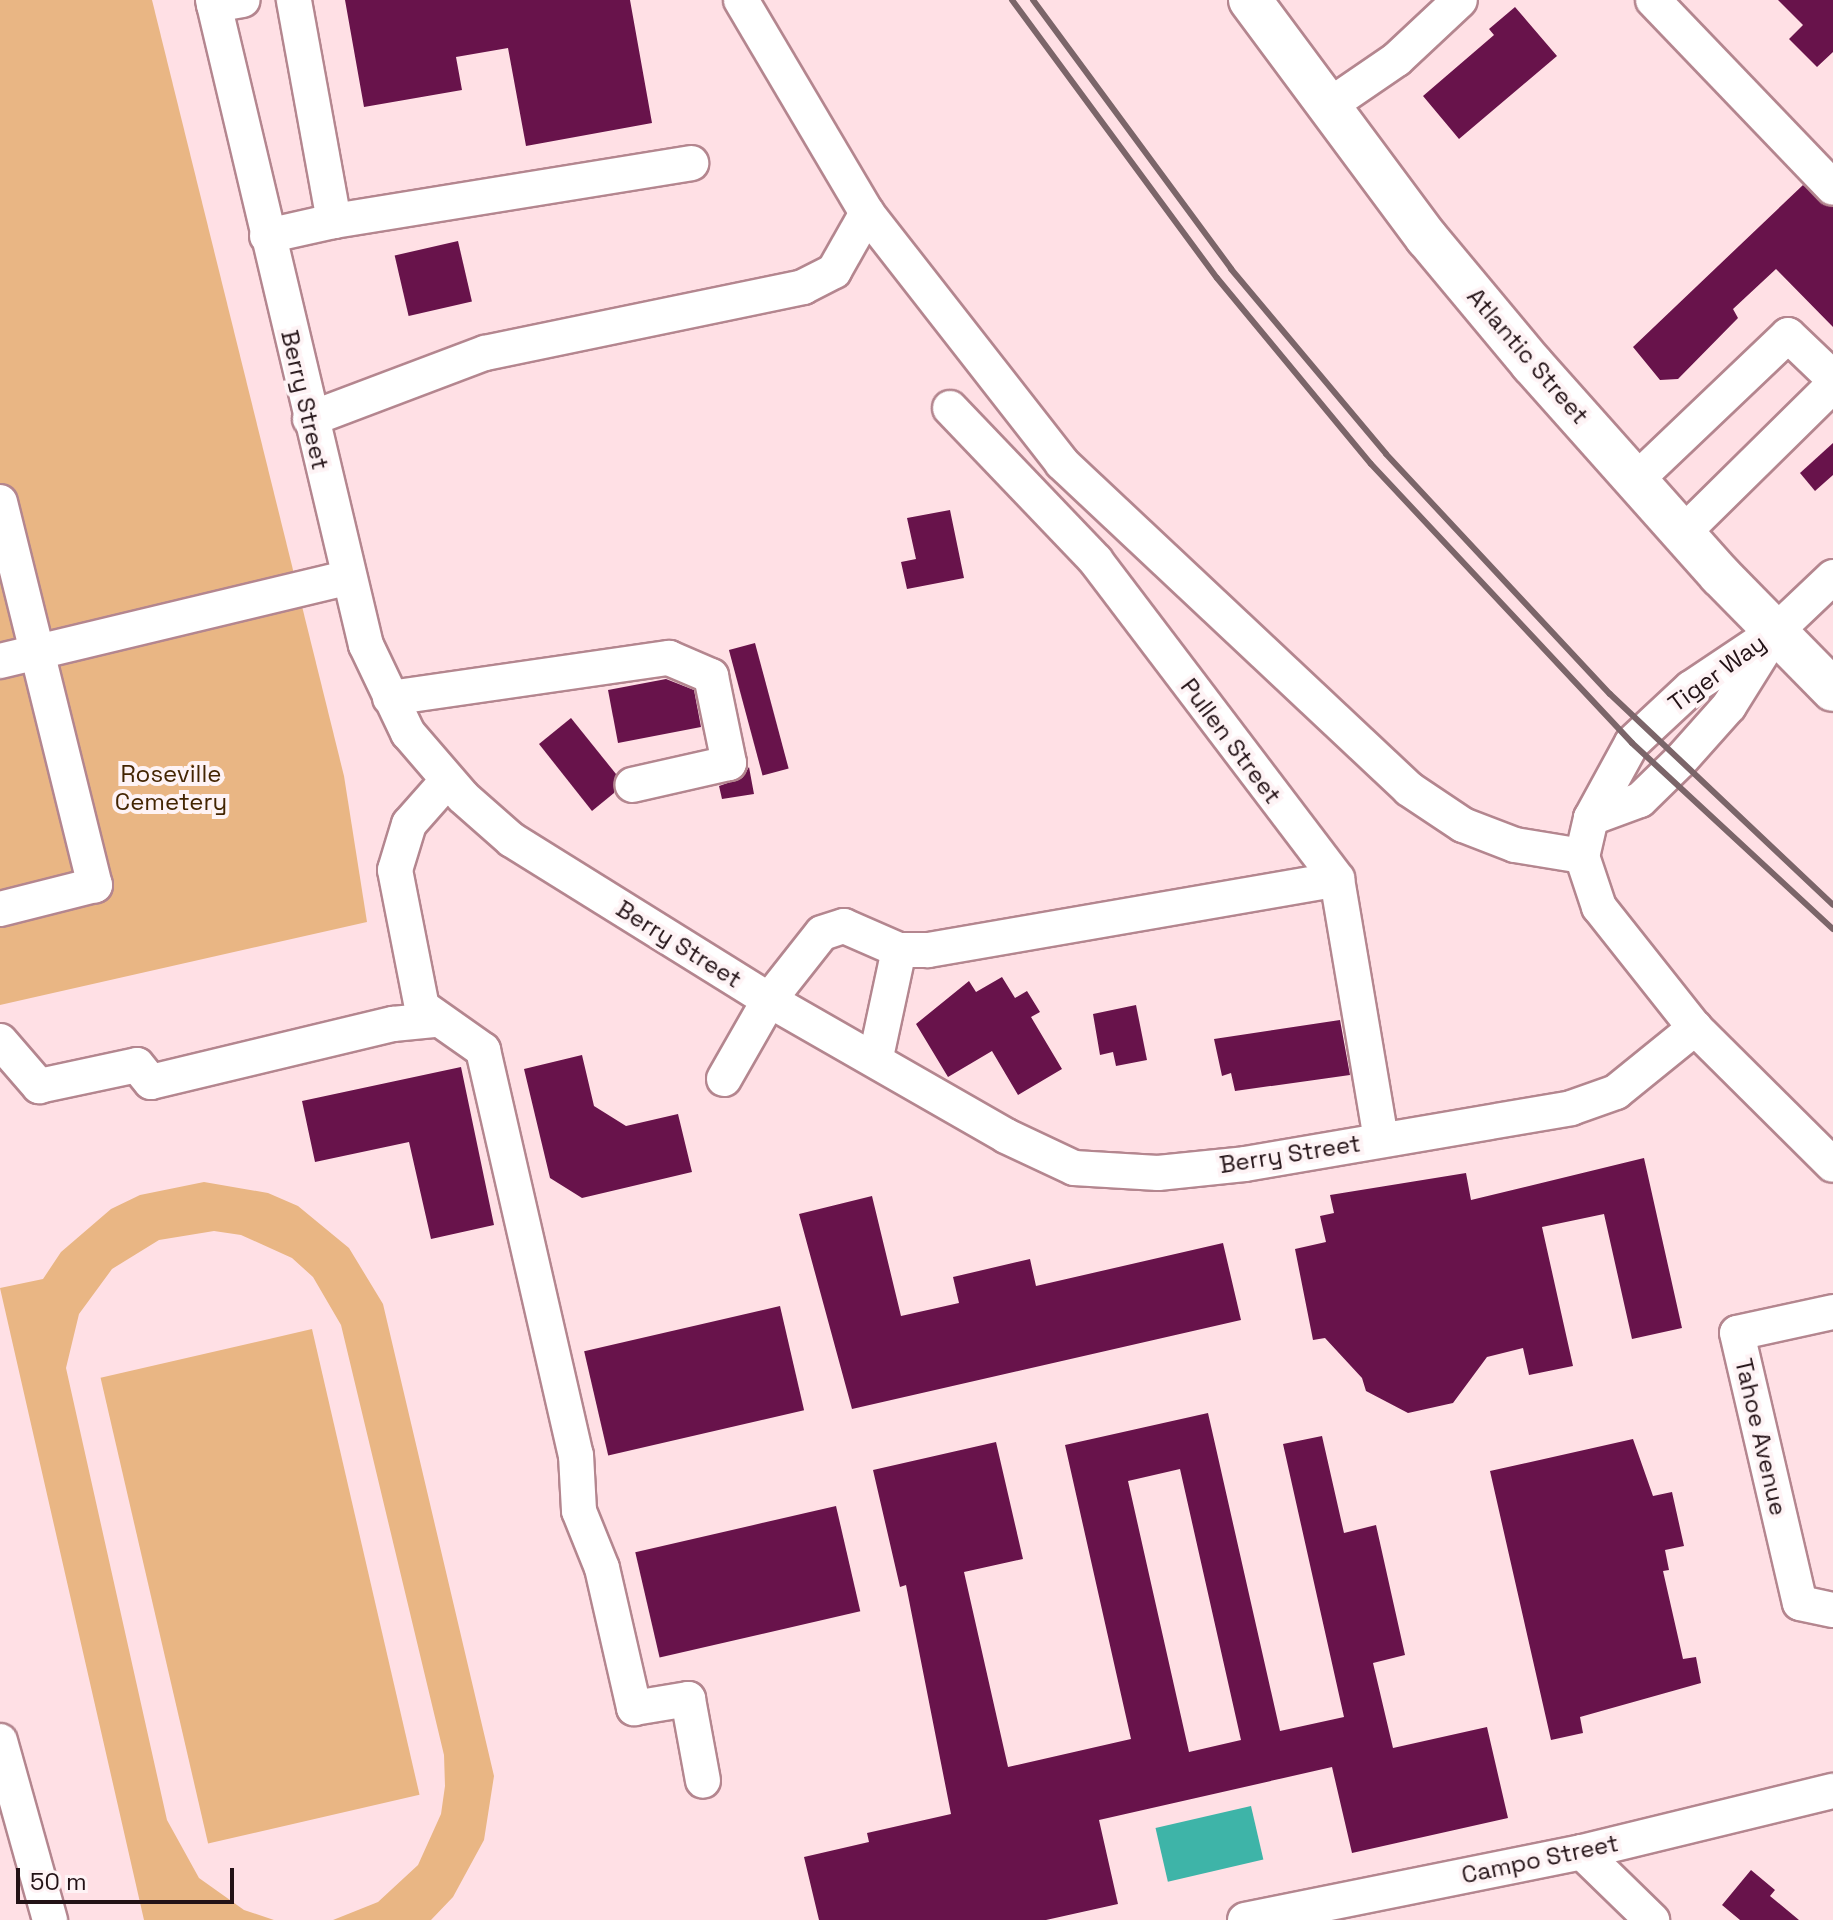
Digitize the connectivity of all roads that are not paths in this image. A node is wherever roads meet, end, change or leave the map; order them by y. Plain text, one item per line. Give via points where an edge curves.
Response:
1 (294, 0) edge
2 (741, 0) edge
3 (1250, 0) edge
4 (1460, 0) edge
5 (1653, 0) edge
6 (224, 2) edge
7 (1327, 107) junction
8 (691, 163) dead end
9 (1833, 188) edge
10 (867, 213) junction
11 (334, 221) junction
12 (267, 236) junction
13 (1833, 378) edge
14 (1833, 385) edge
15 (950, 408) dead end
16 (310, 419) junction
17 (1636, 480) junction
18 (0, 502) edge
19 (1683, 533) junction
20 (1833, 577) edge
21 (346, 578) junction
22 (1775, 632) junction
23 (37, 652) junction
24 (0, 661) edge
25 (1833, 690) edge
26 (390, 698) junction
27 (447, 781) junction
28 (632, 785) dead end
29 (1591, 818) junction
30 (1582, 856) junction
31 (1337, 879) junction
32 (0, 909) edge
33 (899, 950) junction
34 (769, 1000) junction
35 (434, 1020) junction
36 (1695, 1028) junction
37 (0, 1041) edge
38 (876, 1057) junction
39 (724, 1079) dead end
40 (1381, 1139) junction
41 (1833, 1165) edge
42 (1833, 1312) edge
43 (1833, 1610) edge
44 (0, 1741) edge
45 (703, 1781) dead end
46 (1833, 1791) edge
47 (1582, 1852) junction
48 (1254, 1919) edge
49 (50, 1920) edge
50 (1652, 1920) edge

1 - 11 street
2 - 10 street
3 - 7 main road, Atlantic Street
4 - 7 street via 1397,59
5 - 9 street
6 - 12 street, Berry Street
7 - 17 main road, Atlantic Street via 1427,238
8 - 11 street
10 - 16 street via 834,271 803,287 485,353
10 - 30 street via 1062,463 1329,718 1409,789 1463,825 1515,845
11 - 12 street
12 - 16 street, Berry Street
13 - 17 street via 1788,335
14 - 19 street
15 - 31 street, Pullen Street via 1096,561
16 - 21 street, Berry Street
17 - 19 main road, Atlantic Street
18 - 23 street
19 - 22 main road, Atlantic Street
20 - 22 street
21 - 23 street
21 - 26 street, Berry Street
22 - 25 main road, Atlantic Street
22 - 29 street, Tiger Way via 1658,716 1632,743
22 - 29 street, Tiger Way via 1729,706 1680,761 1640,800
23 - 24 street
23 - 32 street via 95,885
26 - 27 street, Berry Street via 408,733
26 - 28 street via 669,658 711,676 729,763
27 - 34 street, Berry Street via 512,840
27 - 35 street via 409,824 395,870 422,1007
29 - 30 street, Tiger Way
30 - 36 street via 1599,907
31 - 33 street
31 - 40 street, Pullen Street
33 - 34 street via 844,926 822,933
33 - 38 street
34 - 38 street, Berry Street
34 - 39 street
35 - 37 street via 393,1024 151,1082 137,1065 39,1086
35 - 45 street via 476,1042 488,1064 576,1455 579,1511 602,1568 634,1708 688,1699
36 - 40 street, Berry Street via 1616,1092 1571,1108
36 - 41 street
38 - 40 street, Berry Street via 1006,1136 1074,1168 1158,1173
42 - 43 street, Tahoe Avenue via 1737,1333 1800,1603
44 - 49 street
46 - 47 street, Campo Street
47 - 48 street, Campo Street
47 - 50 street

